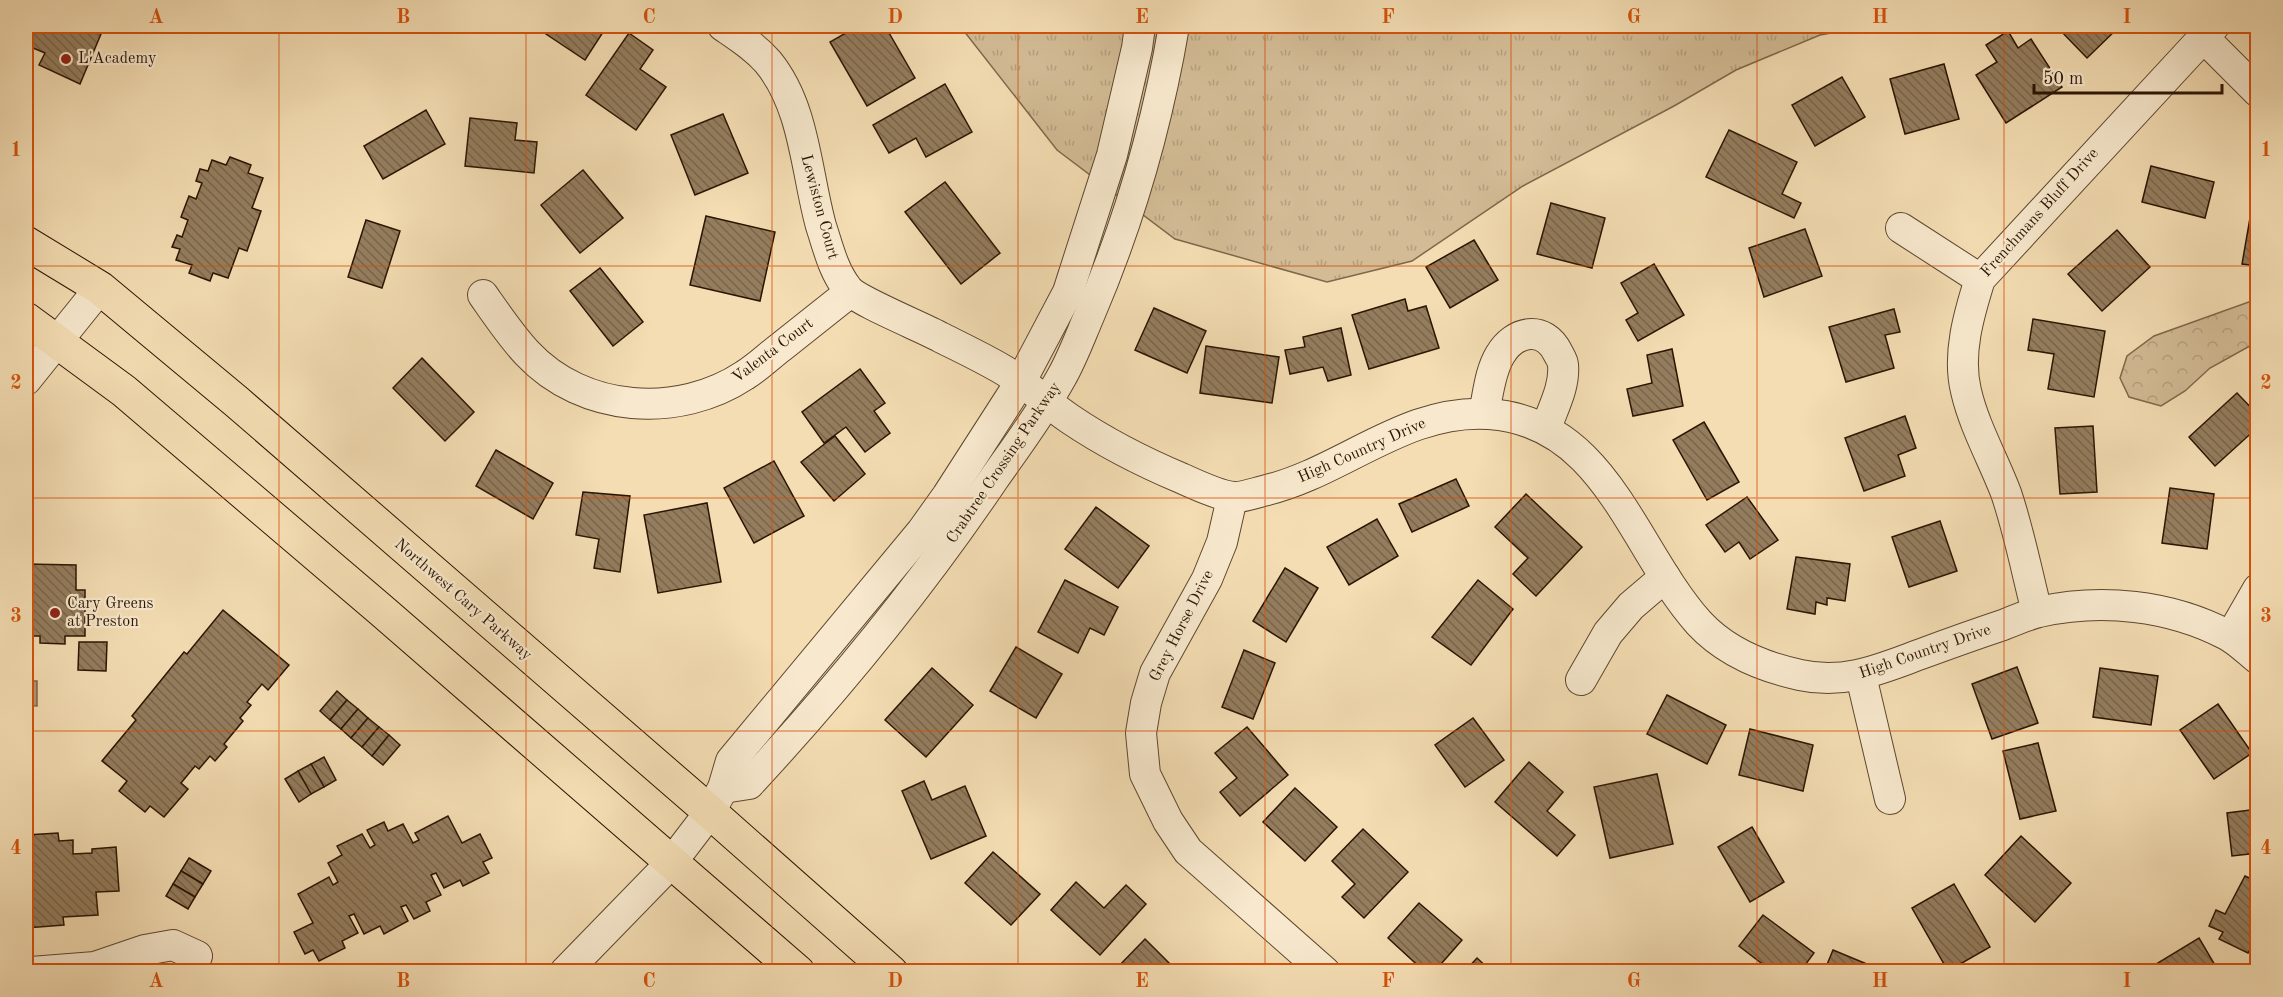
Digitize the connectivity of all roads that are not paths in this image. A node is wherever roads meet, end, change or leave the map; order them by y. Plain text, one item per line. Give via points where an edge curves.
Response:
1 (723, 26) edge
2 (1140, 26) edge
3 (1174, 26) edge
4 (2209, 31) edge
5 (2258, 92) edge
6 (1901, 228) dead end
7 (26, 243) edge
8 (1980, 279) junction
9 (100, 288) junction
10 (849, 293) junction
11 (483, 295) dead end
12 (26, 318) edge
13 (57, 340) junction
14 (26, 380) edge
15 (1021, 381) junction
16 (1047, 402) junction
17 (1484, 413) junction
18 (1546, 428) junction
19 (1232, 498) junction
20 (1665, 577) junction
21 (2258, 589) edge
22 (2037, 612) junction
23 (2230, 636) junction
24 (2258, 658) edge
25 (1861, 676) junction
26 (1581, 680) dead end
27 (716, 800) junction
28 (1890, 800) dead end
29 (670, 863) junction
30 (197, 956) dead end
31 (31, 972) edge
32 (566, 972) edge
33 (798, 972) edge
34 (891, 972) edge
35 (1326, 972) edge

1 - 10 street, Lewiston Court via 767,61 789,98 831,260
2 - 15 street, Crabtree Crossing Parkway via 1112,155 1082,251 1068,292
3 - 16 street, Crabtree Crossing Parkway via 1159,107 1123,228 1107,274
4 - 5 street
4 - 8 street, Frenchmans Bluff Drive
6 - 8 street
7 - 9 main road, Northwest Cary Parkway
8 - 22 street, Frenchmans Bluff Drive via 1965,341 1965,389 2007,496
9 - 13 street
9 - 27 main road, Northwest Cary Parkway
10 - 11 street, Valenta Court via 746,375 698,398 649,405 592,394 546,370 528,354
10 - 15 street
12 - 13 main road
13 - 14 street
13 - 29 main road via 182,439
15 - 16 street
15 - 27 street, Crabtree Crossing Parkway via 922,531 731,760
16 - 19 street via 1070,420 1130,454
16 - 27 street, Crabtree Crossing Parkway via 956,536 895,617 750,784
17 - 18 street, High Country Drive via 1510,416
17 - 18 street via 1498,357 1510,341 1525,334 1540,335 1554,345 1564,364 1561,390
17 - 19 street, High Country Drive via 1425,421 1303,480
18 - 20 street, High Country Drive via 1565,440 1593,468 1618,500
19 - 35 street, Grey Horse Drive via 1222,542 1207,579 1155,673 1141,733 1145,774 1188,851
20 - 25 street, High Country Drive via 1701,625 1733,650 1770,669 1812,678
20 - 26 street via 1631,606 1608,633
21 - 23 street
22 - 23 street, High Country Drive via 2090,604 2132,606 2163,611
22 - 25 street, High Country Drive
23 - 24 street, High Country Drive
25 - 28 street
27 - 29 street, Crabtree Crossing Parkway
27 - 34 main road, Northwest Cary Parkway
29 - 32 street, Crabtree Crossing Parkway
29 - 33 main road
30 - 31 street via 173,945 95,967

